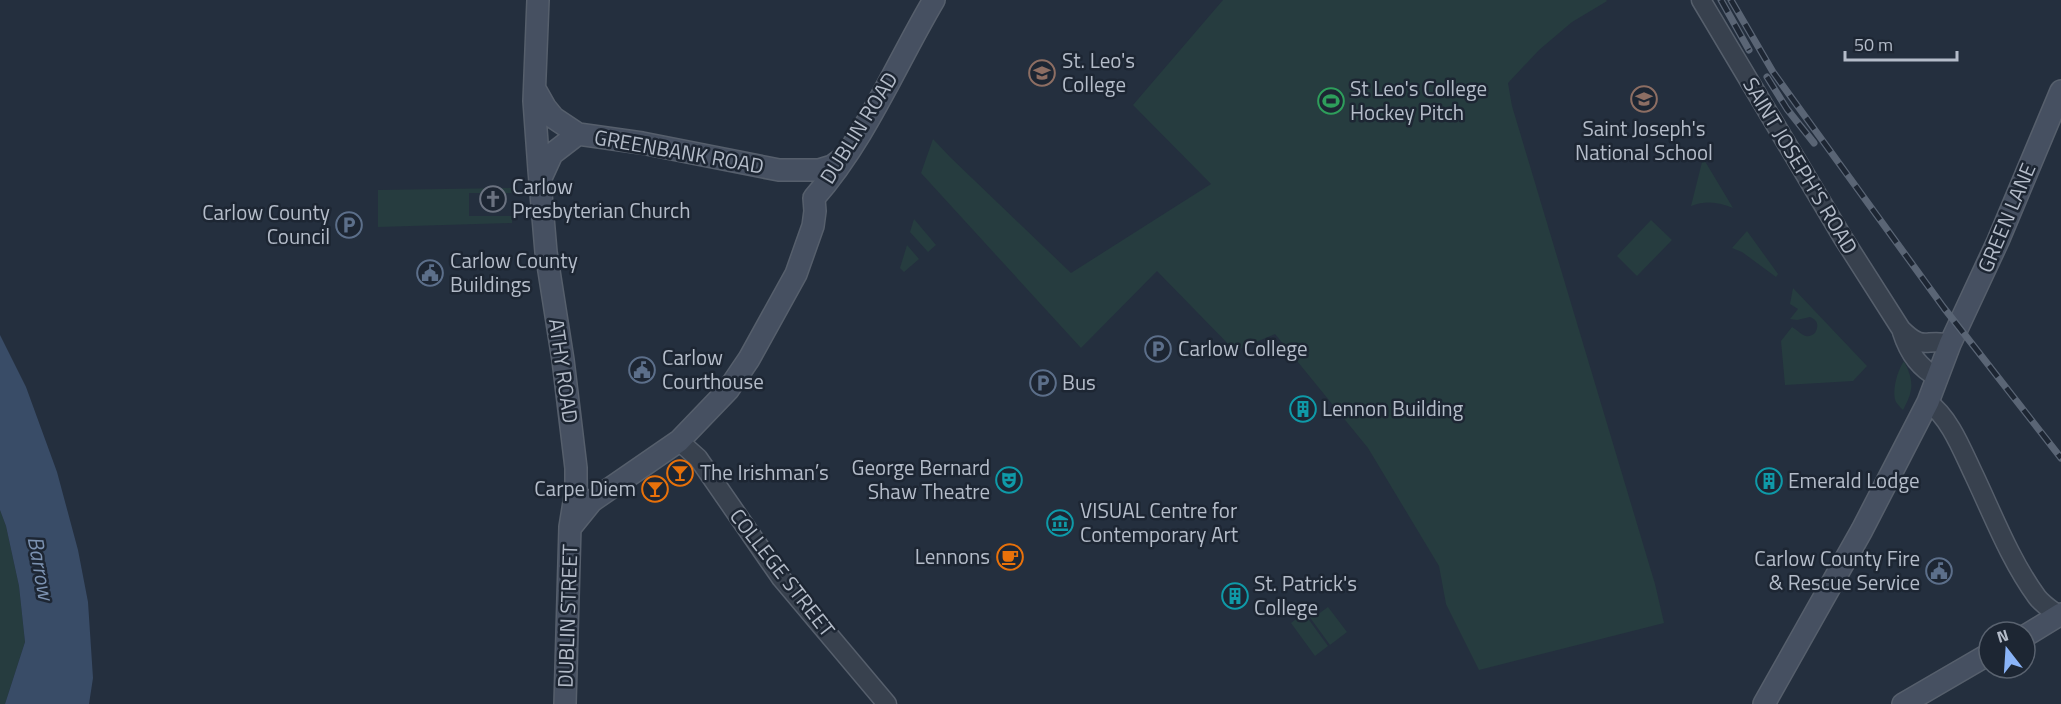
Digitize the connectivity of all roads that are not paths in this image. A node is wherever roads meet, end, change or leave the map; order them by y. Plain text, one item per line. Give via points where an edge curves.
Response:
1 (538, 0) edge
2 (934, 0) edge
3 (1701, 0) edge
4 (2061, 91) edge
5 (535, 99) junction
6 (578, 134) junction
7 (845, 157) junction
8 (779, 170) junction
9 (540, 179) junction
10 (814, 198) junction
11 (1901, 329) junction
12 (1950, 344) junction
13 (1937, 377) junction
14 (1928, 402) junction
15 (679, 441) junction
16 (576, 468) junction
17 (614, 484) junction
18 (570, 527) junction
19 (2060, 616) edge
20 (2037, 629) edge
21 (1977, 661) edge
22 (565, 704) edge
23 (887, 704) edge
24 (1764, 704) edge
25 (1903, 704) edge

1 - 5 main road, ATHY ROAD
2 - 7 main road, DUBLIN ROAD
3 - 11 street, SAINT JOSEPH'S ROAD
4 - 12 main road, GREEN LANE
5 - 6 main road, GREENBANK ROAD
5 - 9 main road, ATHY ROAD
6 - 8 main road, GREENBANK ROAD
6 - 9 main road, GREENBANK ROAD via 552,154
7 - 8 main road, GREENBANK ROAD via 819,170
7 - 10 main road, DUBLIN ROAD
8 - 10 main road, GREENBANK ROAD via 802,184
9 - 16 main road, ATHY ROAD via 546,252
10 - 15 main road, DUBLIN ROAD via 813,226 795,274 749,360 728,390
11 - 12 street, SAINT JOSEPH'S ROAD via 1920,343 1938,340
11 - 13 street, SAINT JOSEPH'S ROAD via 1924,370
12 - 13 main road, GREEN LANE
13 - 14 main road, GREEN LANE
14 - 19 street via 1938,410 1962,450 2012,556 2038,600
14 - 24 main road, GREEN LANE via 1862,530
15 - 17 main road, DUBLIN ROAD
15 - 23 street, COLLEGE STREET via 698,458 781,578
16 - 17 main road via 589,478
16 - 18 main road, ATHY ROAD
17 - 18 main road, DUBLIN ROAD via 592,501
18 - 22 main road, DUBLIN STREET
19 - 20 main road
21 - 25 main road

